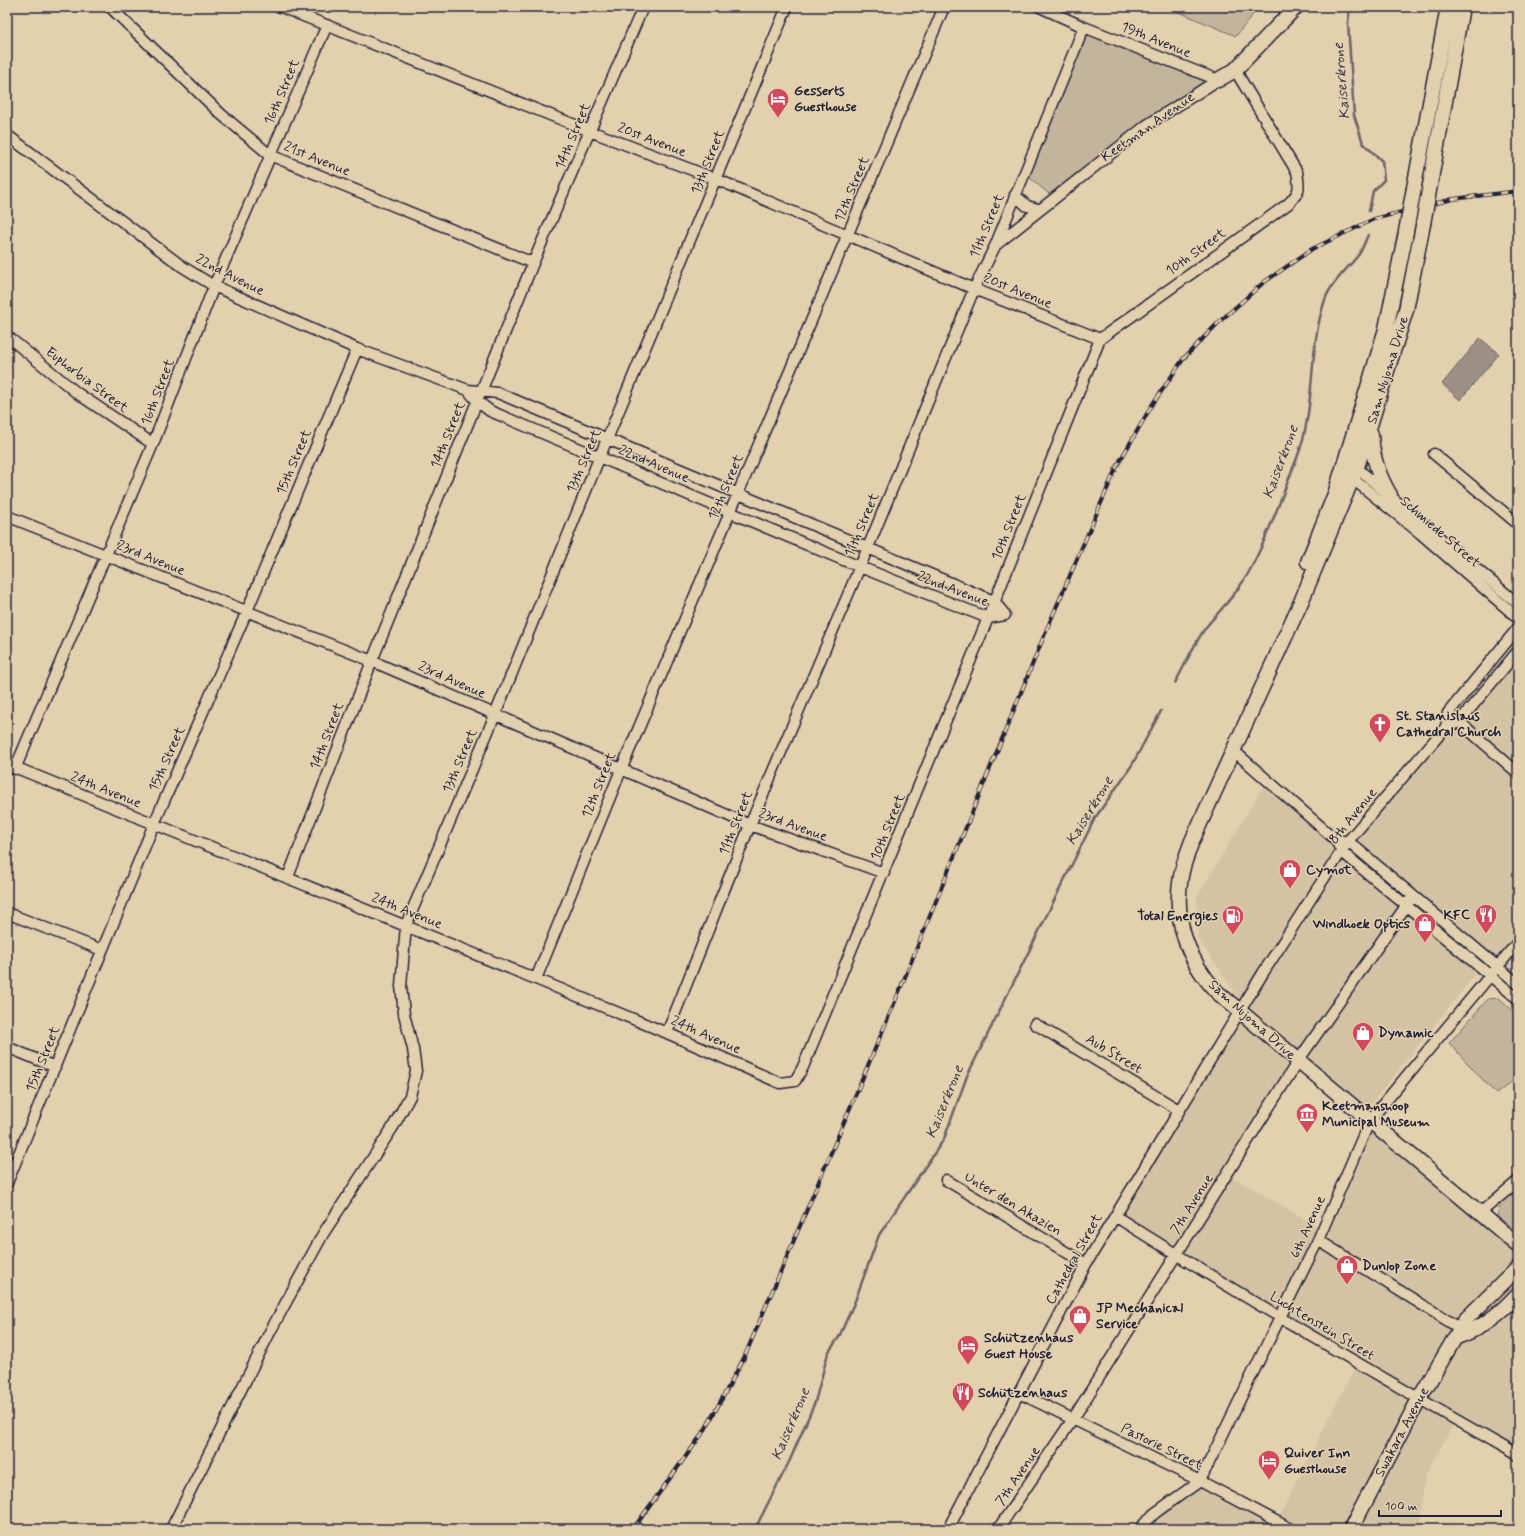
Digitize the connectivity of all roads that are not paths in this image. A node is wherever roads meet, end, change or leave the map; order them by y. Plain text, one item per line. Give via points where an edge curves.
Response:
1 (110, 7) edge
2 (281, 7) edge
3 (643, 7) edge
4 (787, 7) edge
5 (944, 7) edge
6 (1040, 7) edge
7 (1296, 7) edge
8 (1448, 7) edge
9 (1462, 7) edge
10 (327, 25) junction
11 (1084, 27) junction
12 (1235, 70) junction
13 (1218, 80) junction
14 (590, 131) junction
15 (7, 135) edge
16 (270, 155) junction
17 (716, 179) junction
18 (1015, 195) junction
19 (1038, 210) junction
20 (848, 234) junction
21 (996, 244) junction
22 (533, 263) junction
23 (214, 286) junction
24 (974, 289) junction
25 (7, 336) edge
26 (1100, 339) junction
27 (357, 349) junction
28 (468, 390) junction
29 (481, 391) junction
30 (477, 401) junction
31 (1371, 427) junction
32 (608, 439) junction
33 (153, 444) junction
34 (1434, 454) dead end
35 (600, 456) junction
36 (1349, 469) junction
37 (738, 495) junction
38 (1390, 495) junction
39 (730, 512) junction
40 (7, 516) edge
41 (1518, 524) edge
42 (867, 550) junction
43 (106, 555) junction
44 (860, 567) junction
45 (994, 601) junction
46 (1518, 604) edge
47 (247, 611) junction
48 (988, 618) junction
49 (1518, 618) edge
50 (1518, 628) edge
51 (1518, 651) edge
52 (372, 661) junction
53 (1448, 713) junction
54 (495, 715) junction
55 (1459, 722) junction
56 (1446, 727) junction
57 (1234, 751) junction
58 (11, 766) edge
59 (621, 770) junction
60 (1518, 773) edge
61 (154, 824) junction
62 (750, 825) junction
63 (1336, 840) junction
64 (1348, 841) junction
65 (1341, 851) junction
66 (884, 873) junction
67 (288, 877) junction
68 (1413, 896) junction
69 (1406, 905) junction
70 (7, 913) edge
71 (406, 925) junction
72 (1518, 942) edge
73 (102, 950) junction
74 (1497, 967) junction
75 (1490, 976) junction
76 (536, 979) junction
77 (1518, 984) edge
78 (1518, 999) edge
79 (1240, 1012) junction
80 (1035, 1024) dead end
81 (667, 1033) junction
82 (7, 1047) edge
83 (1298, 1061) junction
84 (54, 1067) junction
85 (795, 1081) joint
86 (1179, 1110) junction
87 (1370, 1120) junction
88 (946, 1180) dead end
89 (1518, 1181) edge
90 (7, 1183) edge
91 (1480, 1213) junction
92 (1115, 1216) junction
93 (1318, 1240) junction
94 (1518, 1245) edge
95 (1177, 1255) junction
96 (1086, 1264) junction
97 (1518, 1268) edge
98 (1518, 1294) edge
99 (1281, 1318) junction
100 (1462, 1332) junction
101 (1019, 1393) junction
102 (1419, 1399) junction
103 (1073, 1419) junction
104 (1518, 1455) edge
105 (1200, 1481) junction
106 (171, 1529) edge
107 (948, 1529) edge
108 (998, 1529) edge
109 (1139, 1529) edge
110 (1290, 1529) edge
111 (1351, 1529) edge

1 - 16 street, 21st Avenue via 222,115
2 - 10 street, 20st Avenue
3 - 14 street, 14th Street
4 - 17 street, 13th Street
5 - 20 street, 12th Street
6 - 11 street, 19th Avenue
7 - 12 main road, Keetman Avenue
8 - 36 main road, Sam Nujoma Drive, bridge via 1386,329
9 - 31 main road, Sam Nujoma Drive, bridge via 1406,310
10 - 14 street, 20st Avenue
10 - 16 street, 16th Street
11 - 13 street, 19th Avenue
11 - 18 street, 11th Street
12 - 13 main road, Keetman Avenue
12 - 26 street, 10th Street via 1298,172 1298,194 1288,204
13 - 19 street, Keetman Avenue via 1147,125
14 - 17 street, 20st Avenue
14 - 22 street, 14th Street
15 - 23 street, 22nd Avenue via 183,267
16 - 22 street, 21st Avenue
16 - 23 street, 16th Street
17 - 20 street, 20st Avenue
17 - 32 street, 13th Street
18 - 19 street via 1026,206
18 - 21 street, 11th Street
19 - 21 street, Keetman Avenue
20 - 24 street, 20st Avenue
20 - 37 street, 12th Street
21 - 24 street, 11th Street
22 - 29 street, 14th Street
23 - 27 street, 22nd Avenue
23 - 33 street, 16th Street
24 - 26 street, 20st Avenue
24 - 42 street, 11th Street
25 - 33 street, Euphorbia Street via 77,392
26 - 45 street, 10th Street
27 - 28 street, 22nd Avenue
27 - 47 street, 15th Street
28 - 29 street, 22nd Avenue
28 - 30 street, 22nd Avenue
29 - 30 street, 14th Street
29 - 32 street, 22nd Avenue via 498,393
30 - 35 street, 22nd Avenue via 490,411
30 - 52 street, 14th Street
31 - 36 main road, Sam Nujoma Drive
31 - 38 main road via 1374,460
32 - 35 street, 13th Street
32 - 37 street, 22nd Avenue
33 - 43 street, 16th Street
34 - 41 street
35 - 39 street, 22nd Avenue
35 - 54 street, 13th Street
36 - 38 street, Schmiede Street
36 - 49 street, Schmiede Street
36 - 57 main road, Sam Nujoma Drive via 1313,551
37 - 39 street, 12th Street
37 - 42 street, 22nd Avenue
38 - 46 street, Schmiede Street
39 - 44 street, 22nd Avenue
39 - 59 street, 12th Street
40 - 43 street, 23rd Avenue
42 - 44 street, 11th Street
42 - 45 street, 22nd Avenue
43 - 47 street, 23rd Avenue
43 - 58 street, 16th Street
44 - 48 street, 22nd Avenue
44 - 62 street, 11th Street
45 - 48 street, 10th Street
45 - 48 street, 22nd Avenue via 1005,615
47 - 52 street, 23rd Avenue
47 - 61 street, 15th Street
48 - 66 street, 10th Street
50 - 53 street
51 - 55 street, 8th Avenue
52 - 54 street, 23rd Avenue
52 - 67 street, 14th Street
53 - 55 street
53 - 56 street
54 - 59 street, 23rd Avenue
54 - 71 street, 13th Street
55 - 56 street, 8th Avenue
55 - 60 street
56 - 64 street, 8th Avenue
57 - 63 street
57 - 79 main road, Sam Nujoma Drive via 1192,841 1181,874 1179,914 1184,937 1197,966 1217,992
58 - 61 street, 24th Avenue
59 - 62 street, 23rd Avenue
59 - 76 street, 12th Street
61 - 67 street, 24th Avenue
61 - 73 street, 15th Street
62 - 66 street, 23rd Avenue
62 - 81 street, 11th Street
63 - 64 street
63 - 65 street
64 - 65 street, 8th Avenue
64 - 68 street
65 - 69 street
65 - 79 street, 8th Avenue
66 - 85 street, 10th Street
67 - 71 street, 24th Avenue
68 - 69 street, 7th Avenue
68 - 74 street
69 - 75 street
69 - 83 street, 7th Avenue
70 - 73 street
71 - 76 street, 24th Avenue
71 - 106 street, 13th Street via 400,986 416,1071 410,1096 393,1127 323,1234
72 - 74 street, 6th Avenue
73 - 84 street, 15th Street
74 - 75 street, 6th Avenue
74 - 77 street
75 - 78 street
75 - 87 street, 6th Avenue
76 - 81 street, 24th Avenue
79 - 83 main road, Sam Nujoma Drive
79 - 86 street, Cathedral Street
80 - 86 street, Aub Street
81 - 85 street, 24th Avenue via 780,1083
82 - 84 street
83 - 87 main road, Sam Nujoma Drive
83 - 95 street, 7th Avenue
84 - 90 street, 15th Street
86 - 92 street, Cathedral Street
87 - 91 main road, Sam Nujoma Drive
87 - 93 street, 6th Avenue
88 - 96 street, Unter den Akazien
89 - 91 street
91 - 94 main road, Sam Nujoma Drive
92 - 95 street, Luchtenstein Street
92 - 96 street, Cathedral Street
93 - 99 street, 6th Avenue
93 - 100 street
95 - 99 street, Luchtenstein Street
95 - 103 street, 7th Avenue
96 - 101 street, Cathedral Street
97 - 100 main road, Swakara Avenue via 1466,1319
98 - 100 main road via 1487,1323
99 - 102 street, Luchtenstein Street
99 - 105 street, 6th Avenue
100 - 102 main road, Swakara Avenue
101 - 103 street, Pastorie Street
101 - 107 street, Cathedral Street
102 - 104 street, Luchtenstein Street
102 - 111 main road, Swakara Avenue
103 - 105 street, Pastorie Street
103 - 108 street, 7th Avenue
105 - 109 street, 6th Avenue via 1155,1513
105 - 110 street, Pastorie Street

